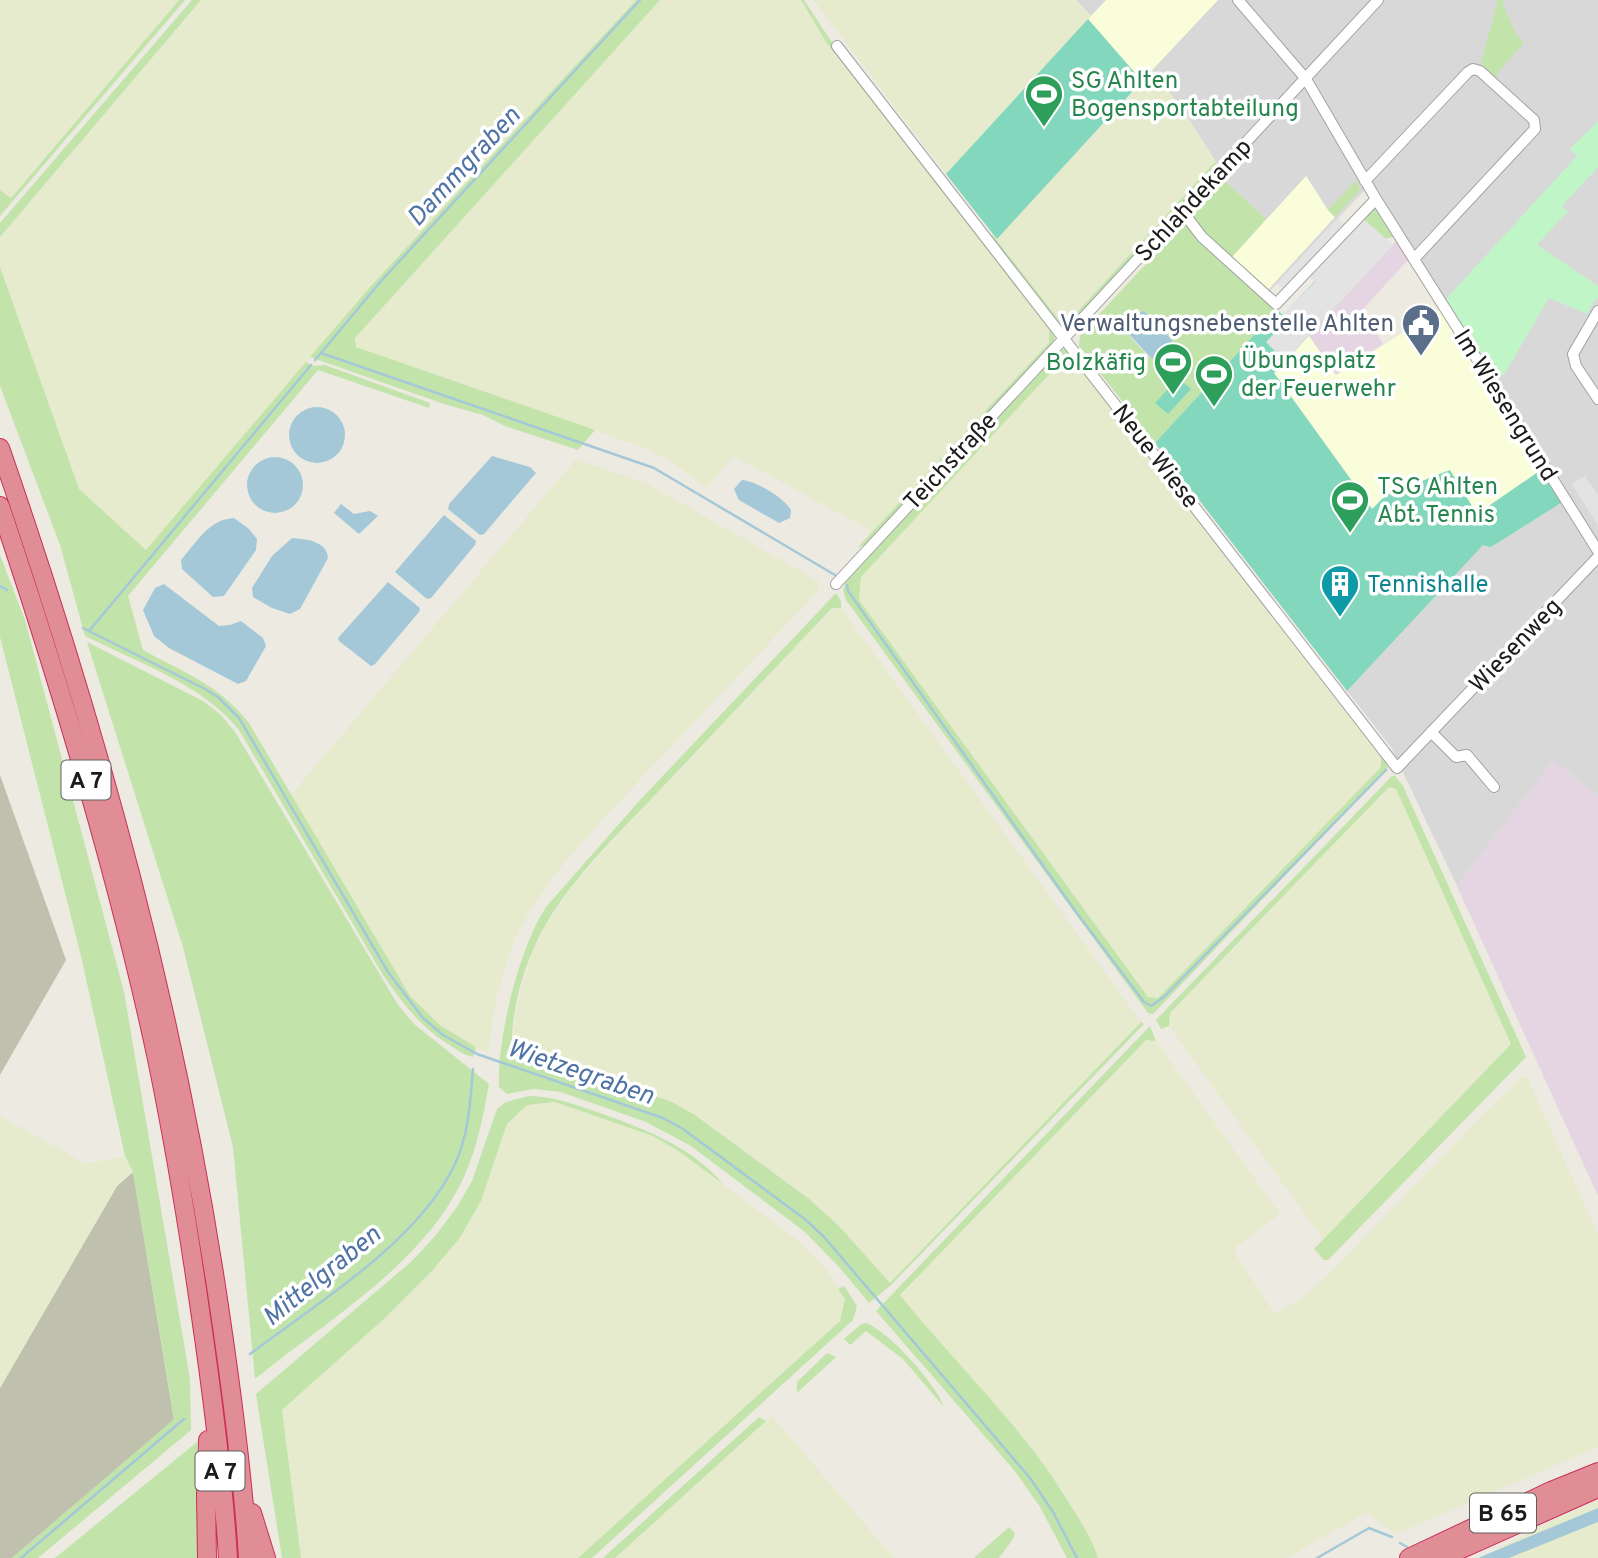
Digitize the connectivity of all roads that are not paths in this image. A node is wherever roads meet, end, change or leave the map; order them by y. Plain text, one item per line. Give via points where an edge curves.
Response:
1 (1238, 0) edge
2 (1378, 0) edge
3 (838, 46) dead end
4 (1306, 79) junction
5 (1365, 181) junction
6 (1376, 199) junction
7 (1183, 212) junction
8 (1414, 259) junction
9 (1598, 311) edge
10 (1064, 338) junction
11 (1598, 398) edge
12 (0, 448) edge
13 (0, 506) edge
14 (1598, 551) edge
15 (1598, 557) edge
16 (836, 584) dead end
17 (1431, 732) junction
18 (1397, 768) joint
19 (1494, 787) dead end
20 (211, 1384) junction
21 (1598, 1472) edge
22 (242, 1483) junction
23 (1598, 1488) edge
24 (207, 1558) edge
25 (228, 1558) edge
26 (248, 1558) edge
27 (266, 1558) edge
28 (1409, 1558) edge
29 (1441, 1558) edge

1 - 4 street, Im Wiesengrund
2 - 4 street, Schlahdekamp
3 - 10 street, Neue Wiese
4 - 5 street, Im Wiesengrund
4 - 7 street, Schlahdekamp
5 - 6 street, Im Wiesengrund
5 - 8 street via 1473,69 1534,120 1535,129
6 - 7 street via 1276,304 1202,237
6 - 8 street, Im Wiesengrund
7 - 10 street, Schlahdekamp
8 - 14 street, Im Wiesengrund
9 - 11 street via 1573,354
10 - 16 street, Teichstraße
10 - 18 street, Neue Wiese
12 - 22 highway, A 7 via 100,759 168,1023 205,1211
13 - 20 highway, A 7 via 75,743 132,952 173,1139
15 - 17 street, Wiesenweg
17 - 18 street, Wiesenweg
17 - 19 street via 1456,757 1467,755
20 - 24 highway
20 - 25 highway, A 7
21 - 28 highway, B 65
22 - 26 highway, A 7
22 - 27 highway
23 - 29 highway, B 65

